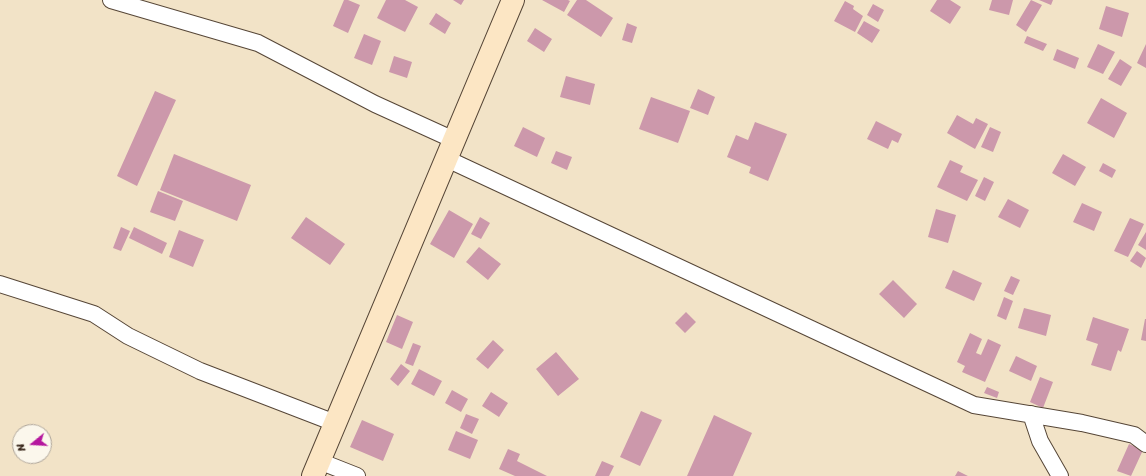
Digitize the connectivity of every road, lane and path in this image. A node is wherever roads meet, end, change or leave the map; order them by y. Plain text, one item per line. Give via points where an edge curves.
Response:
1 (111, 0) edge
2 (513, 0) edge
3 (148, 5) edge
4 (450, 150) junction
5 (0, 284) edge
6 (1031, 414) junction
7 (335, 423) junction
8 (1146, 444) edge
9 (316, 468) edge
10 (357, 476) edge
11 (1060, 476) edge

1 - 3 street
2 - 4 main road
3 - 4 street via 258,43 375,104
4 - 6 street via 974,405
4 - 7 main road
5 - 7 street via 94,314 128,336 200,370
6 - 8 street via 1134,436
6 - 11 street via 1040,441
7 - 9 main road
9 - 10 street

